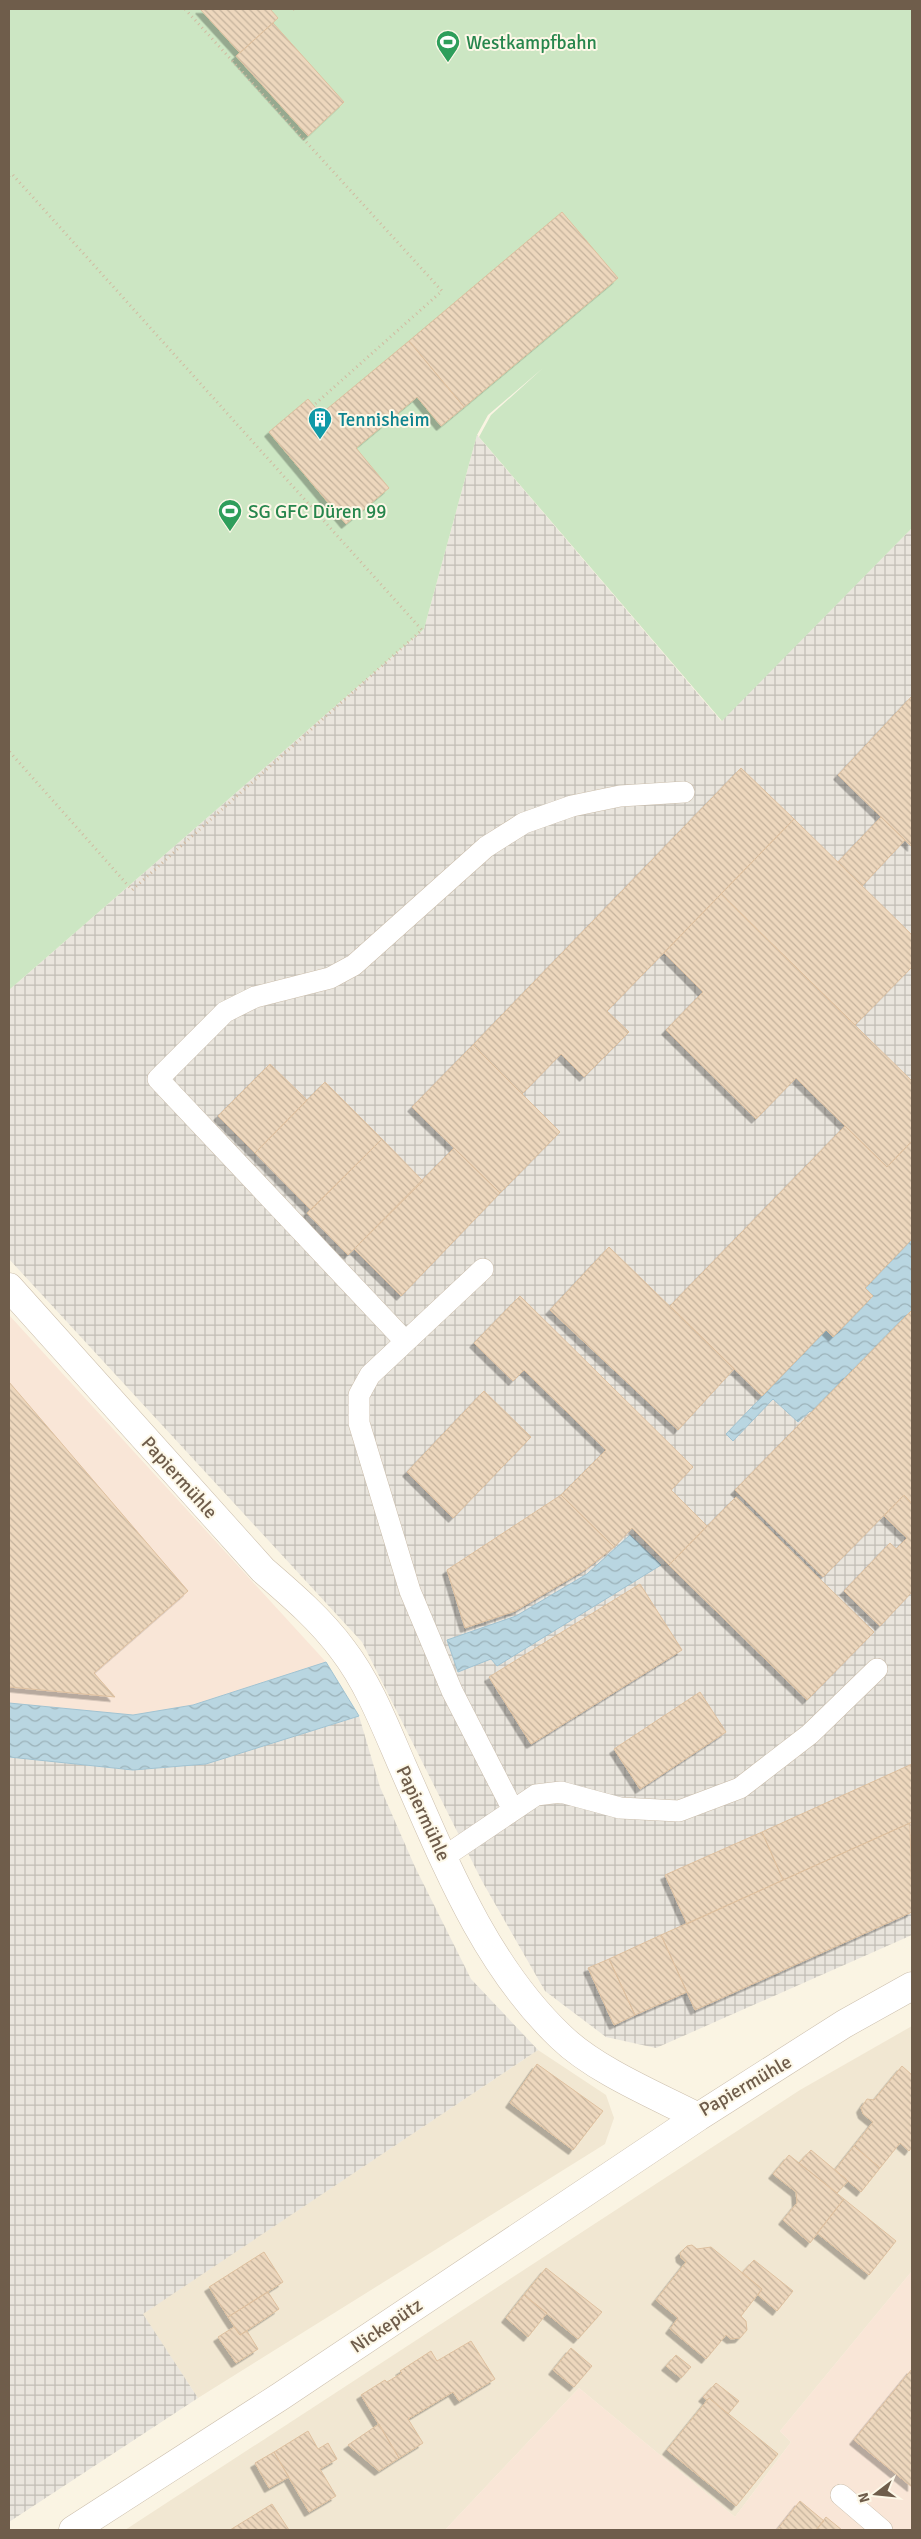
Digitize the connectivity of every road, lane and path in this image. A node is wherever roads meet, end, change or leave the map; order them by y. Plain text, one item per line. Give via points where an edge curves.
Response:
1 (185, 9) edge
2 (9, 176) edge
3 (314, 405) dead end
4 (9, 751) edge
5 (684, 792) dead end
6 (483, 1268) dead end
7 (9, 1287) edge
8 (405, 1340) junction
9 (877, 1668) dead end
10 (513, 1810) junction
11 (444, 1857) junction
12 (912, 1986) edge
13 (698, 2117) junction
14 (841, 2495) dead end
15 (73, 2530) edge
16 (882, 2530) edge

1 - 3 path via 442,291
2 - 4 path via 12,174 422,630 132,890
5 - 8 lane via 620,796 582,804 524,823 486,847 354,965 330,978 255,997 225,1012 158,1079
6 - 8 lane
7 - 11 street, Papiermühle via 263,1570 304,1606 344,1651 377,1708
8 - 10 lane via 370,1375 359,1395 359,1423 410,1591 452,1692
9 - 10 lane via 810,1734 740,1788 679,1810 620,1808 560,1792 536,1795
10 - 11 lane
11 - 13 street, Papiermühle via 472,1917 496,1957 524,1996 562,2038 602,2067
12 - 13 street, Papiermühle via 844,2024
13 - 15 street, Nickepütz via 281,2396
14 - 16 lane

